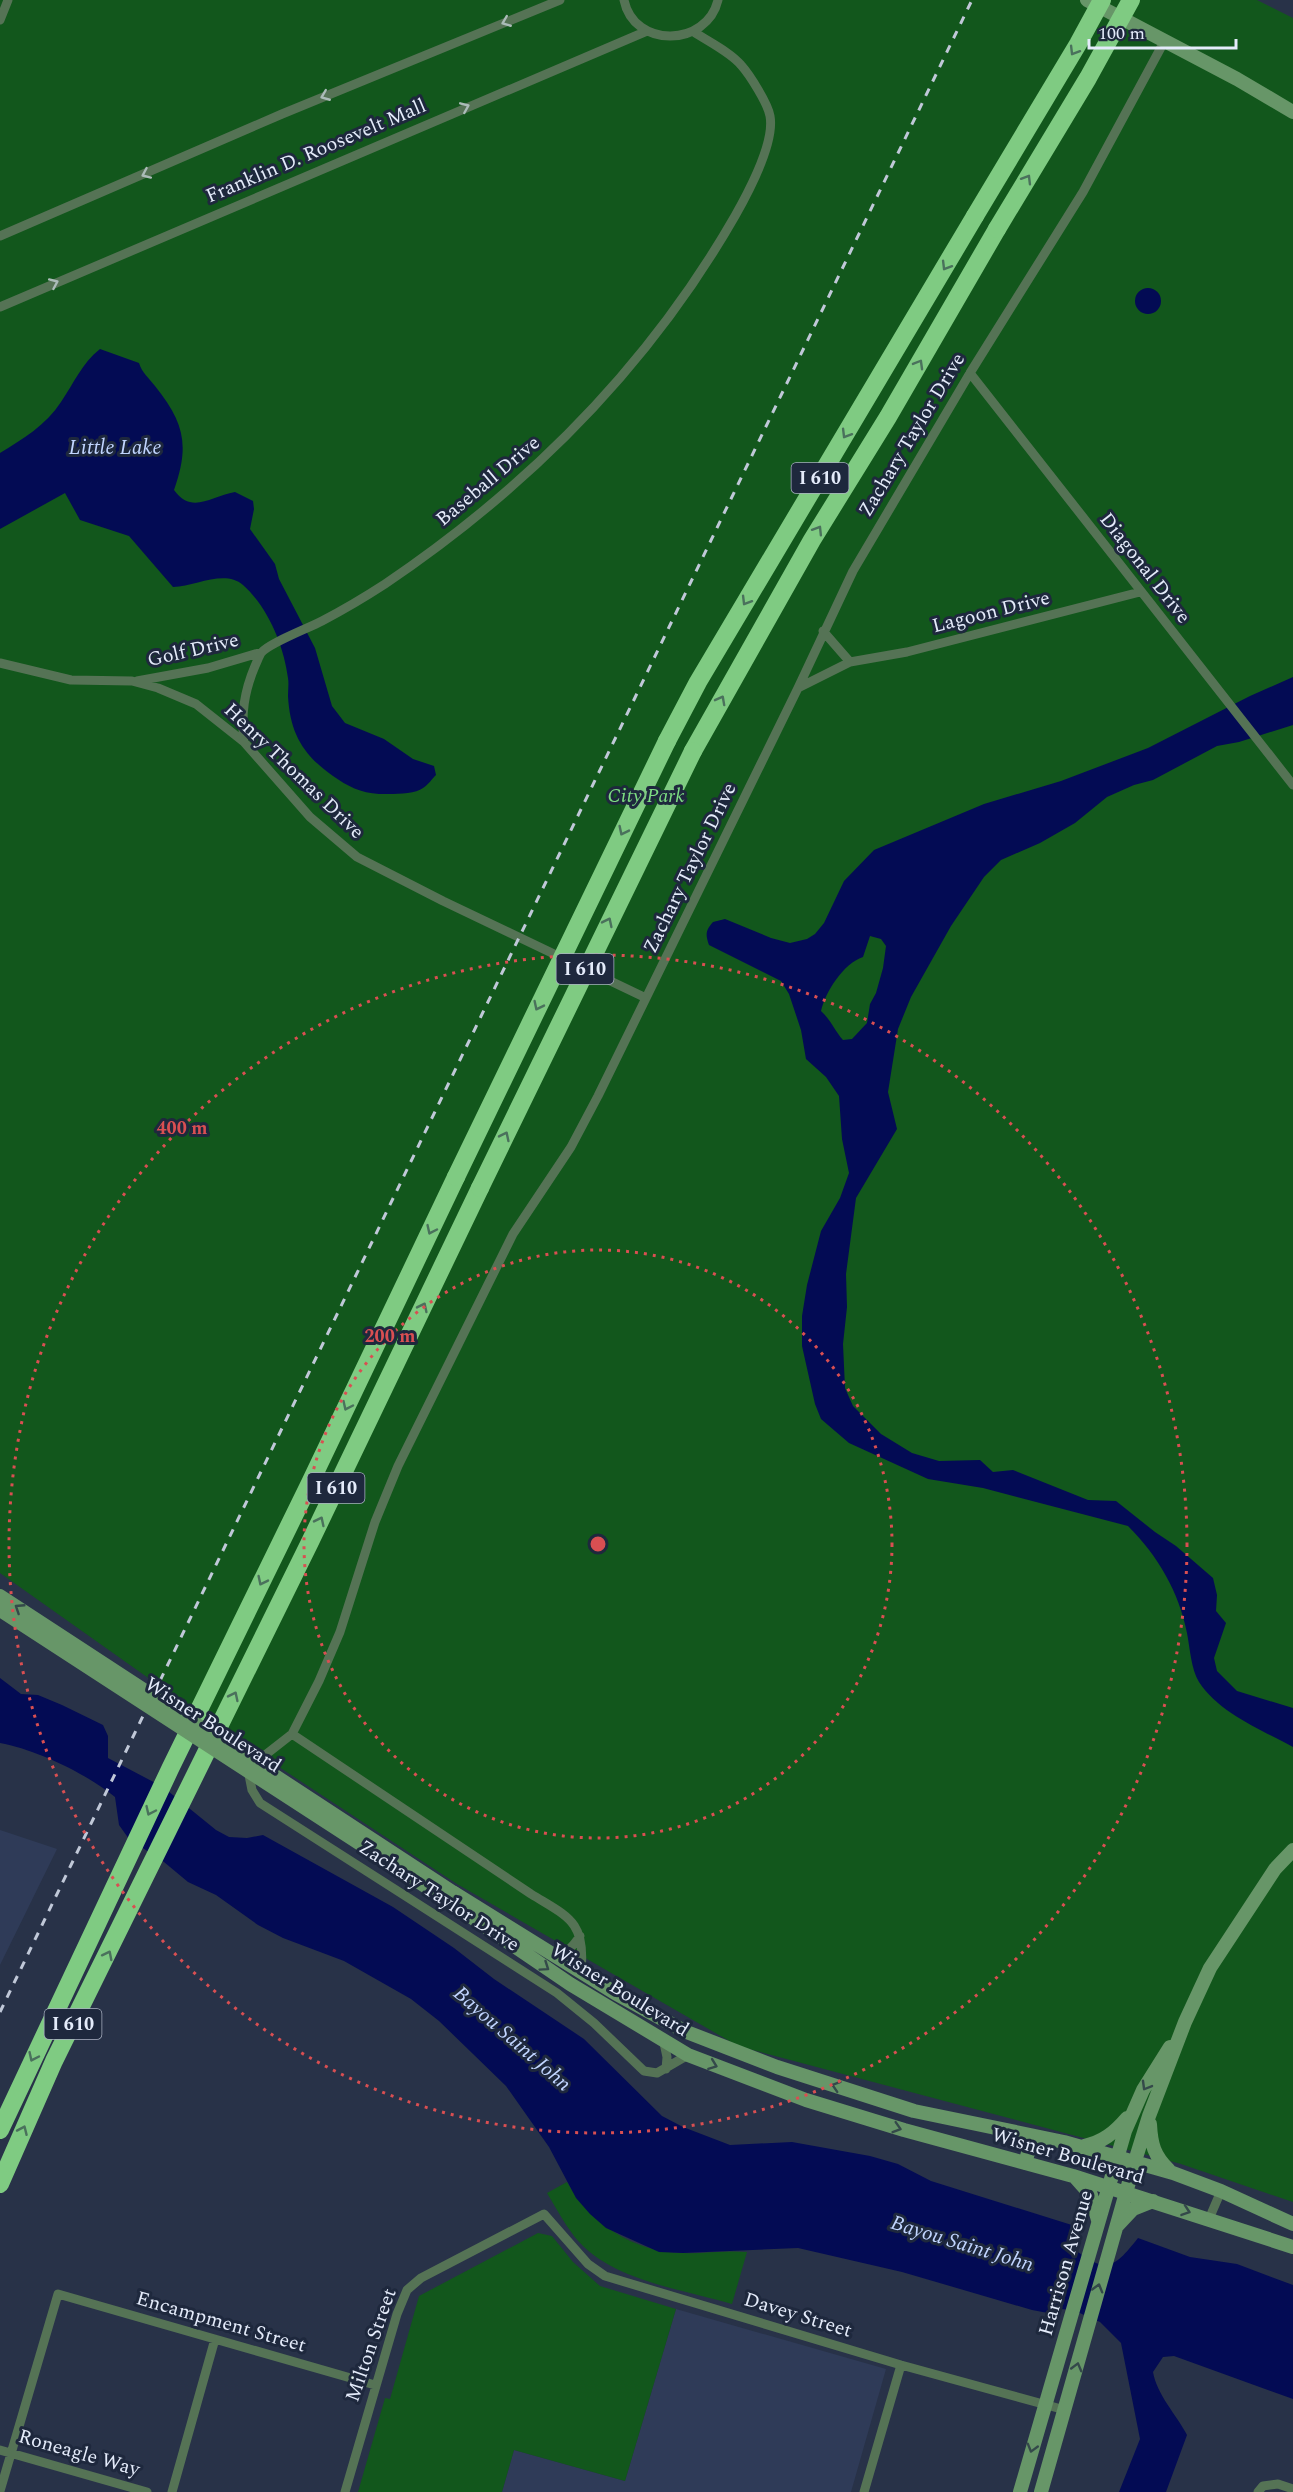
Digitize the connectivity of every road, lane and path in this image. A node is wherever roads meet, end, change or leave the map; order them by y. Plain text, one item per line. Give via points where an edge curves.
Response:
1 (8, 0) edge
2 (560, 0) edge
3 (624, 0) edge
4 (718, 0) edge
5 (1087, 0) edge
6 (1102, 0) edge
7 (1131, 0) edge
8 (0, 20) edge
9 (647, 31) junction
10 (694, 32) junction
11 (1165, 40) junction
12 (1293, 112) edge
13 (0, 236) edge
14 (0, 307) edge
15 (970, 373) junction
16 (1140, 592) junction
17 (823, 631) junction
18 (262, 652) junction
19 (850, 662) junction
20 (0, 663) edge
21 (132, 681) junction
22 (798, 688) junction
23 (244, 742) junction
24 (1293, 785) edge
25 (646, 998) junction
26 (0, 1596) edge
27 (0, 1610) edge
28 (292, 1734) junction
29 (1293, 1850) edge
30 (449, 1896) junction
31 (580, 1936) junction
32 (556, 1954) junction
33 (581, 1971) junction
34 (1185, 2022) junction
35 (664, 2043) junction
36 (688, 2055) junction
37 (777, 2067) junction
38 (666, 2069) junction
39 (770, 2086) junction
40 (1131, 2115) junction
41 (1149, 2116) junction
42 (0, 2130) edge
43 (1033, 2136) junction
44 (1081, 2146) junction
45 (1117, 2156) junction
46 (1135, 2161) junction
47 (1024, 2163) junction
48 (1173, 2173) junction
49 (1073, 2176) junction
50 (0, 2184) edge
51 (1108, 2187) junction
52 (1221, 2191) junction
53 (1126, 2192) junction
54 (1153, 2201) junction
55 (544, 2214) joint
56 (1209, 2219) junction
57 (1098, 2221) junction
58 (1293, 2223) edge
59 (1116, 2227) junction
60 (1293, 2247) edge
61 (214, 2339) junction
62 (902, 2365) junction
63 (375, 2385) junction
64 (1045, 2404) junction
65 (1065, 2410) junction
66 (0, 2450) edge
67 (11, 2453) junction
68 (1293, 2489) edge
69 (0, 2491) edge
70 (147, 2492) edge
71 (172, 2492) edge
72 (345, 2492) edge
73 (864, 2492) edge
74 (1020, 2492) edge
75 (1041, 2492) edge
76 (1258, 2492) edge

1 - 8 street
2 -> 13 street
3 - 9 street via 634,20
4 - 10 street via 707,22
5 - 11 street
6 -> 42 highway, I 610, bridge via 704,672 667,741 170,1769
50 -> 7 highway, I 610, bridge via 54,2061 693,751 812,540
9 - 10 street via 670,37
14 -> 9 street, Franklin D. Roosevelt Mall
10 - 18 street, Baseball Drive via 741,65 770,117 767,146 754,181 709,261 620,380 546,456 484,510 383,585
11 - 12 street
11 - 15 street, Zachary Taylor Drive via 1083,192
15 - 16 street, Diagonal Drive
15 - 17 street, Zachary Taylor Drive via 853,571
16 - 19 street, Lagoon Drive via 908,652
16 - 24 street, Diagonal Drive
17 - 19 street
17 - 22 street, Zachary Taylor Drive
18 - 21 street, Golf Drive via 208,668
18 - 23 street via 243,700
19 - 22 street, Lagoon Drive
20 - 21 street, Henry Thomas Drive via 71,680
21 - 23 street, Henry Thomas Drive via 196,704
22 - 25 street, Zachary Taylor Drive
23 - 25 street, Henry Thomas Drive via 310,817 357,857
25 - 28 street, Zachary Taylor Drive via 571,1147 513,1234 398,1466 375,1522 340,1632
30 -> 26 street, Wisner Boulevard, bridge
27 - 30 street, Wisner Boulevard, bridge
28 - 31 street via 564,1915 575,1924
28 - 38 street, Zachary Taylor Drive via 255,1763 249,1775 260,1803 558,1993 644,2071 657,2073
29 - 34 street, Harrison Avenue via 1275,1869 1210,1968
30 - 32 street, Wisner Boulevard
30 -> 35 street, Wisner Boulevard via 570,1984
31 - 32 street via 573,1947
31 - 33 street
32 - 33 street, Wisner Boulevard
33 - 37 street, Wisner Boulevard via 684,2031
34 -> 40 street, Harrison Avenue
34 - 41 street, Harrison Avenue
35 - 36 street, Wisner Boulevard
35 - 38 street
36 - 38 street
36 -> 39 street, Wisner Boulevard
37 - 39 street
43 -> 37 street, Wisner Boulevard via 914,2111
39 -> 47 street, Wisner Boulevard via 904,2130
40 - 44 street via 1099,2143
40 - 45 street, Harrison Avenue
41 - 46 street, Harrison Avenue
41 - 48 street via 1152,2147 1161,2163
43 - 44 street, Wisner Boulevard
43 - 47 street
44 - 45 street, Wisner Boulevard
45 - 46 street, Wisner Boulevard
45 - 51 street, Harrison Avenue
46 - 48 street, Wisner Boulevard
46 - 53 street, Harrison Avenue
47 - 49 street, Wisner Boulevard
48 - 52 street, Wisner Boulevard
49 - 51 street, Wisner Boulevard
49 - 57 street via 1091,2195
51 - 53 street, Wisner Boulevard
51 - 57 street, Harrison Avenue
52 - 56 street
52 - 58 street, Wisner Boulevard
53 - 54 street, Wisner Boulevard
53 - 59 street, Harrison Avenue
54 -> 56 street, Wisner Boulevard
54 - 59 street via 1133,2209
55 - 62 street, Davey Street via 588,2264 605,2276
55 - 63 street, Milton Street via 407,2290
56 - 60 street, Wisner Boulevard
57 - 64 street, Harrison Avenue
65 -> 59 street, Harrison Avenue
61 - 63 street, Encampment Street
61 - 67 street, Encampment Street via 58,2294
61 - 71 street
62 - 64 street, Davey Street
62 - 73 street
63 - 72 street, Milton Street
64 - 65 street, Davey Street
64 -> 74 street, Harrison Avenue
65 - 75 street, Harrison Avenue
66 - 67 street, Roneagle Way
67 - 69 street
67 - 70 street, Roneagle Way
68 - 76 street via 1278,2484 1263,2486

